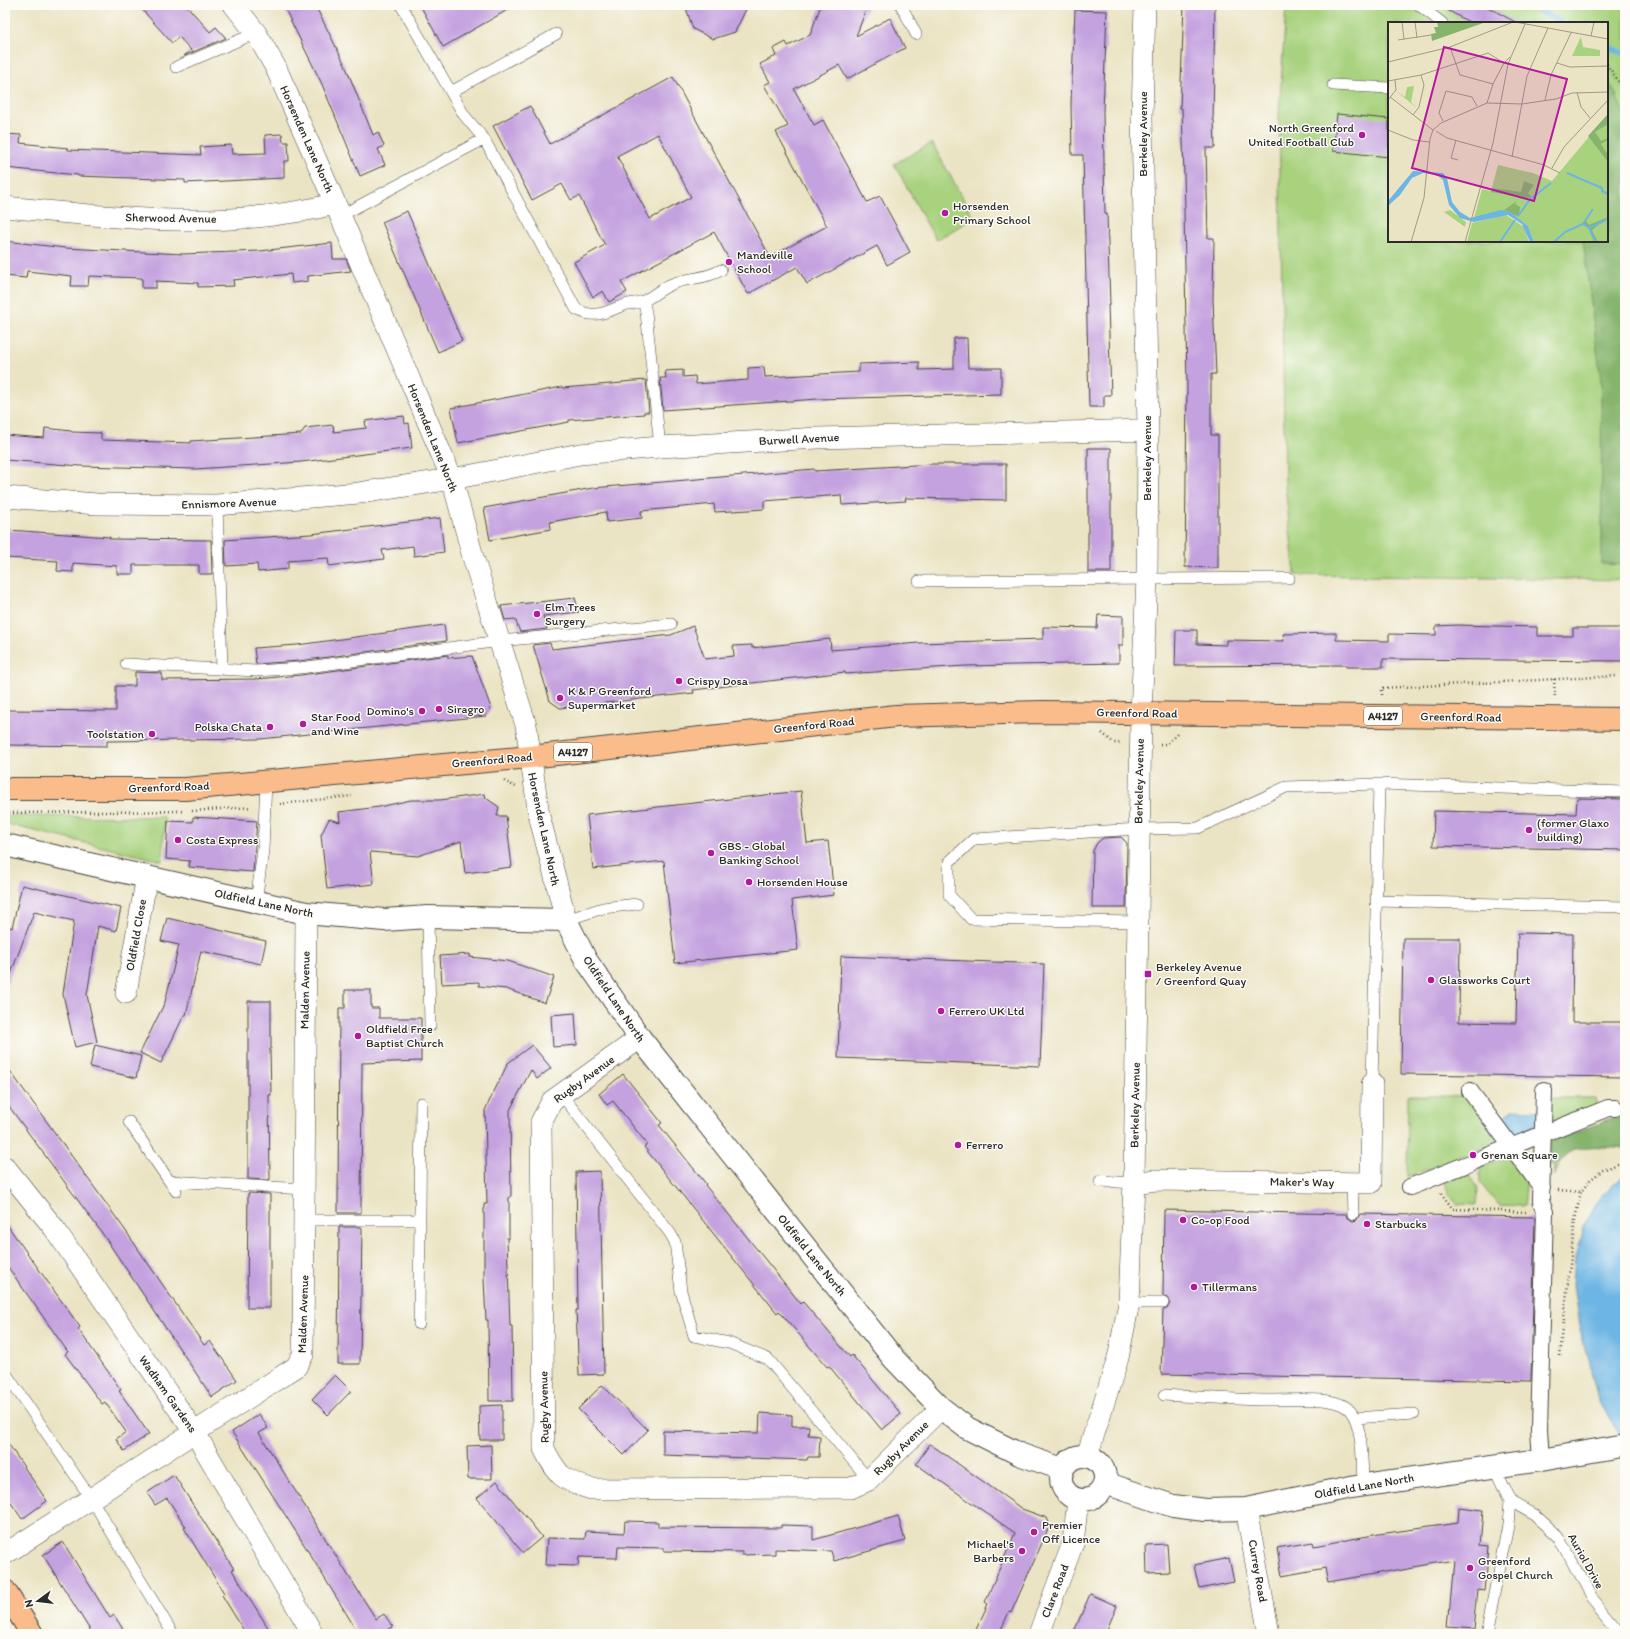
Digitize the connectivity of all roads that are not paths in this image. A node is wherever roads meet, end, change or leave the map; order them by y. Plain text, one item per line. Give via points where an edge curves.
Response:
1 (234, 5) edge
2 (401, 5) edge
3 (901, 5) edge
4 (1144, 5) edge
5 (1419, 5) edge
6 (1441, 22) edge
7 (256, 33) junction
8 (556, 34) dead end
9 (916, 34) dead end
10 (176, 67) dead end
11 (1333, 85) dead end
12 (1388, 88) edge
13 (451, 92) junction
14 (484, 139) junction
15 (5, 207) edge
16 (338, 209) junction
17 (722, 270) dead end
18 (643, 301) junction
19 (1148, 430) junction
20 (660, 447) junction
21 (452, 479) junction
22 (5, 497) edge
23 (217, 505) junction
24 (1147, 578) junction
25 (1289, 578) dead end
26 (919, 581) dead end
27 (671, 624) dead end
28 (500, 641) junction
29 (126, 664) dead end
30 (222, 670) junction
31 (1141, 714) junction
32 (1625, 720) edge
33 (530, 757) junction
34 (266, 781) junction
35 (1379, 784) junction
36 (5, 789) edge
37 (1625, 792) edge
38 (1139, 829) junction
39 (5, 845) edge
40 (147, 876) junction
41 (256, 902) junction
42 (1376, 902) junction
43 (637, 904) dead end
44 (1625, 907) edge
45 (306, 914) junction
46 (428, 917) junction
47 (566, 920) junction
48 (1137, 922) junction
49 (126, 993) dead end
50 (430, 1026) dead end
51 (640, 1038) junction
52 (1372, 1084) joint
53 (1544, 1090) dead end
54 (1470, 1091) dead end
55 (561, 1094) junction
56 (421, 1102) dead end
57 (1615, 1108) dead end
58 (129, 1122) dead end
59 (1543, 1134) junction
60 (1511, 1147) junction
61 (5, 1167) edge
62 (1100, 1181) dead end
63 (1134, 1183) junction
64 (1352, 1183) junction
65 (1410, 1187) dead end
66 (1542, 1188) junction
67 (304, 1189) junction
68 (1353, 1214) dead end
69 (305, 1220) junction
70 (419, 1220) junction
71 (1163, 1303) dead end
72 (1129, 1310) junction
73 (419, 1324) dead end
74 (5, 1372) edge
75 (1164, 1395) dead end
76 (941, 1408) junction
77 (1414, 1414) dead end
78 (1355, 1418) junction
79 (195, 1433) junction
80 (1625, 1445) edge
81 (1087, 1456) junction
82 (1541, 1460) junction
83 (1494, 1466) junction
84 (1062, 1469) junction
85 (869, 1480) junction
86 (1105, 1483) junction
87 (1363, 1485) junction
88 (92, 1500) junction
89 (1078, 1500) junction
90 (1510, 1501) junction
91 (1246, 1509) junction
92 (5, 1554) edge
93 (5, 1591) edge
94 (32, 1634) edge
95 (174, 1634) edge
96 (313, 1634) edge
97 (1039, 1634) edge
98 (1269, 1634) edge
99 (1486, 1634) edge
100 (1625, 1634) edge

1 - 7 street, Horsenden Lane North
2 - 13 lane
3 - 9 lane
4 - 19 street, Berkeley Avenue via 1142,118
5 - 6 lane
7 - 10 lane
7 - 16 street, Horsenden Lane North via 276,68
8 - 13 lane
11 - 12 lane
13 - 14 lane via 464,115
14 - 16 lane
14 - 18 lane via 576,309 585,314 599,315
15 - 16 street, Sherwood Avenue via 159,221 243,219
16 - 21 street, Horsenden Lane North
17 - 18 lane via 710,276 672,283
18 - 20 lane
19 - 20 street, Burwell Avenue via 818,438
19 - 24 street, Berkeley Avenue
20 - 21 street, Burwell Avenue via 580,454
21 - 23 street, Ennismore Avenue via 352,494
21 - 28 street, Horsenden Lane North via 473,557
22 - 23 street, Ennismore Avenue via 97,504
23 - 30 lane
24 - 25 lane
24 - 26 lane
24 - 31 street, Berkeley Avenue
27 - 28 lane
28 - 30 lane via 300,668
28 - 33 street, Horsenden Lane North via 526,726
29 - 30 lane
31 - 32 main road, Greenford Road / A4127
31 - 33 main road, Greenford Road / A4127 via 1042,712 896,716
31 - 38 street, Berkeley Avenue
33 - 34 main road, Greenford Road / A4127
33 - 47 street, Horsenden Lane North via 539,815
34 - 36 main road, Greenford Road / A4127 via 185,788
34 - 41 lane via 263,850
35 - 37 lane
35 - 38 lane via 1286,787 1198,828
35 - 42 lane
38 - 48 street, Berkeley Avenue
38 - 48 lane via 974,839 949,862 949,895 971,919
39 - 40 street, Oldfield Lane North
40 - 41 street, Oldfield Lane North
40 - 49 street, Oldfield Close
41 - 45 street, Oldfield Lane North
42 - 44 lane
42 - 52 lane
43 - 47 lane via 603,908
45 - 46 street, Oldfield Lane North via 384,920
45 - 67 street, Malden Avenue
46 - 47 street, Oldfield Lane North
46 - 50 lane
47 - 51 street, Oldfield Lane North via 586,960
48 - 63 street, Berkeley Avenue
51 - 55 street, Rugby Avenue
51 - 76 street, Oldfield Lane North via 894,1359
52 - 64 street, Maker's Way via 1371,1183
53 - 59 street
54 - 60 street
55 - 85 lane via 675,1242 681,1291 694,1336 729,1343 768,1359
55 - 85 street, Rugby Avenue via 552,1101 541,1122 544,1449 555,1470 570,1482 591,1489 827,1489 851,1488
56 - 70 lane
57 - 59 street via 1608,1108
58 - 67 lane via 174,1186
59 - 60 street
59 - 66 street
60 - 65 street
60 - 66 street
61 - 79 street, Wadham Gardens via 54,1228
62 - 63 lane
63 - 64 street, Maker's Way via 1155,1180
63 - 72 street, Berkeley Avenue
64 - 68 lane
66 - 82 street via 1541,1201 1545,1212 1539,1430
67 - 69 street, Malden Avenue
69 - 70 lane
69 - 79 street, Malden Avenue via 303,1355 296,1367
70 - 73 lane
71 - 72 lane
72 - 81 street, Berkeley Avenue via 1118,1358
74 - 88 lane
75 - 78 lane via 1324,1400 1346,1407
76 - 84 street, Oldfield Lane North via 966,1428 1019,1454
76 - 85 street, Rugby Avenue
77 - 78 lane
78 - 87 lane via 1359,1431
79 - 88 street, Malden Avenue
79 - 96 street, Wadham Gardens
80 - 82 street, Oldfield Lane North
81 - 84 street via 1071,1459
81 - 86 street via 1101,1464
82 - 83 street, Oldfield Lane North
83 - 87 street, Oldfield Lane North
83 - 90 lane
84 - 89 street via 1065,1491
86 - 89 street via 1096,1496
86 - 91 street, Oldfield Lane North via 1173,1506 1205,1510
87 - 91 street, Oldfield Lane North
88 - 92 street, Malden Avenue
88 - 95 lane
89 - 97 street, Clare Road via 1073,1543
90 - 99 lane via 1508,1524
90 - 100 lane, Auriol Drive via 1535,1516 1559,1537 1591,1597
91 - 98 street, Currey Road
93 - 94 main road

